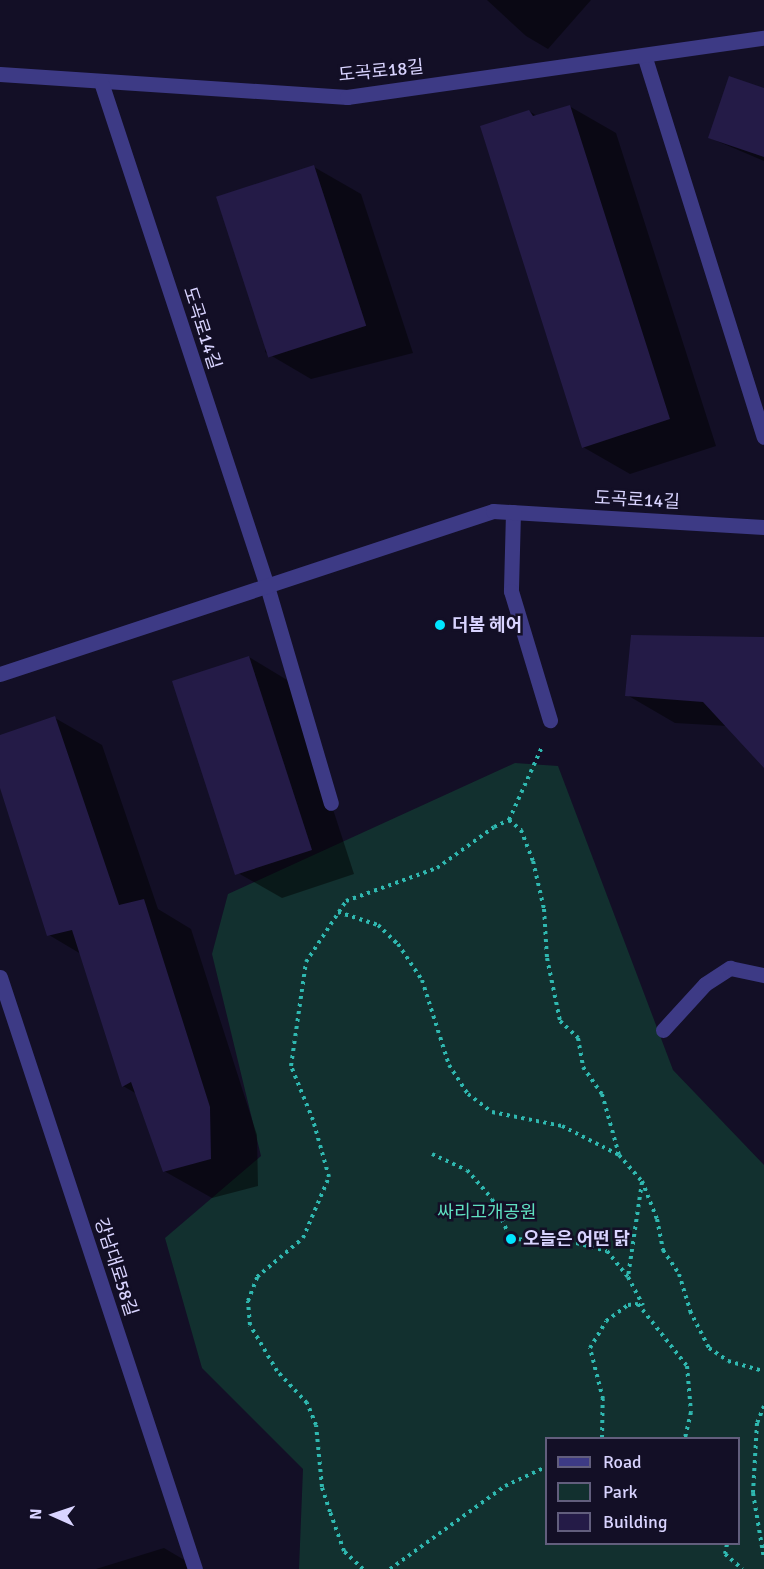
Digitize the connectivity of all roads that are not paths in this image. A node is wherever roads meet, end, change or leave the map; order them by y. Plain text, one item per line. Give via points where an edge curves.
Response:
1 (764, 38) edge
2 (645, 58) junction
3 (0, 74) edge
4 (100, 82) junction
5 (764, 437) edge
6 (513, 512) junction
7 (764, 527) edge
8 (267, 586) junction
9 (0, 674) edge
10 (550, 720) road end
11 (331, 803) dead end
12 (764, 975) edge
13 (0, 976) edge
14 (663, 1030) dead end
15 (195, 1569) edge

1 - 2 street, 도곡로18길
2 - 4 street, 도곡로18길 via 347,97
2 - 5 street
3 - 4 street, 도곡로18길
4 - 8 street, 도곡로14길
6 - 7 street, 도곡로14길
6 - 8 street, 도곡로14길 via 493,511
6 - 10 street via 511,591
8 - 9 street, 도곡로14길
8 - 11 street
12 - 14 street via 730,968 705,984
13 - 15 street, 강남대로58길

